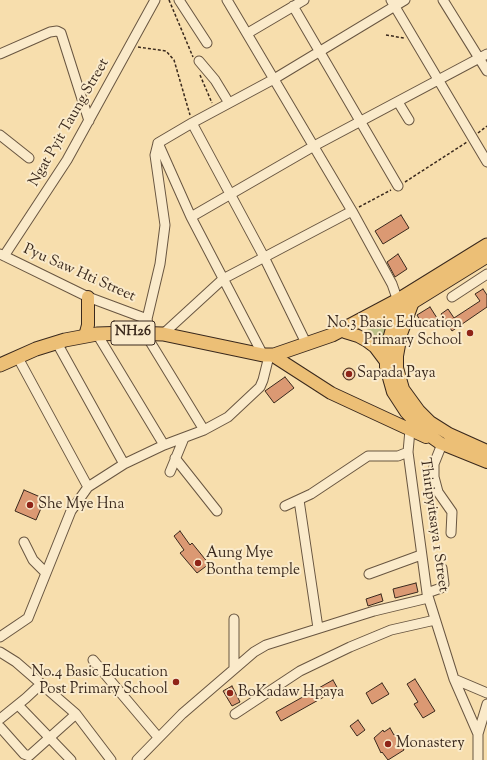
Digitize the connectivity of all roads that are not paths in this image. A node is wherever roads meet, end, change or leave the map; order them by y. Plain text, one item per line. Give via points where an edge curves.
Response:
1 (155, 0) edge
2 (180, 0) edge
3 (227, 0) edge
4 (304, 0) edge
5 (405, 0) edge
6 (443, 0) edge
7 (393, 3) edge
8 (293, 6) junction
9 (248, 34) junction
10 (207, 43) dead end
11 (320, 52) junction
12 (0, 54) edge
13 (483, 56) edge
14 (196, 60) road end
15 (487, 71) edge
16 (274, 79) junction
17 (439, 80) junction
18 (398, 102) junction
19 (229, 103) junction
20 (409, 120) dead end
21 (89, 121) junction
22 (360, 122) junction
23 (192, 123) junction
24 (0, 135) edge
25 (158, 144) junction
26 (314, 146) junction
27 (29, 158) dead end
28 (487, 162) edge
29 (398, 186) road end
30 (230, 194) junction
31 (352, 211) junction
32 (191, 217) junction
33 (487, 245) edge
34 (2, 255) edge
35 (487, 256) edge
36 (264, 257) junction
37 (487, 274) edge
38 (223, 279) junction
39 (88, 297) junction
40 (452, 297) dead end
41 (405, 301) junction
42 (147, 319) junction
43 (345, 332) junction
44 (150, 333) junction
45 (163, 334) junction
46 (91, 335) junction
47 (332, 335) junction
48 (57, 343) junction
49 (307, 344) junction
50 (268, 355) junction
51 (17, 356) junction
52 (385, 360) junction
53 (1, 362) edge
54 (403, 389) junction
55 (204, 430) junction
56 (410, 430) junction
57 (184, 438) junction
58 (441, 443) junction
59 (164, 446) junction
60 (487, 451) edge
61 (408, 452) junction
62 (175, 458) junction
63 (487, 462) edge
64 (124, 464) junction
65 (170, 472) dead end
66 (88, 487) junction
67 (299, 500) junction
68 (285, 506) dead end
69 (217, 511) dead end
70 (451, 533) dead end
71 (24, 542) dead end
72 (421, 555) junction
73 (442, 568) dead end
74 (45, 572) junction
75 (369, 574) dead end
76 (428, 595) junction
77 (234, 618) dead end
78 (436, 620) junction
79 (318, 628) junction
80 (1, 635) edge
81 (0, 652) edge
82 (93, 660) dead end
83 (234, 667) junction
84 (454, 679) junction
85 (41, 684) junction
86 (487, 693) edge
87 (487, 704) edge
88 (18, 705) junction
89 (76, 714) junction
90 (235, 714) dead end
91 (0, 718) edge
92 (0, 727) edge
93 (478, 734) junction
94 (49, 737) junction
95 (158, 738) junction
96 (480, 759) edge
97 (71, 760) edge
98 (111, 760) edge
99 (137, 760) edge

1 - 21 street, Ngat Pyit Taung Street
2 - 10 street
3 - 9 street
4 - 8 street
5 - 7 street
6 - 13 street
7 - 11 street
7 - 17 street
8 - 9 street
8 - 11 street
9 - 16 street
11 - 16 street
11 - 22 street
12 - 21 street via 55,30 60,33
13 - 15 street
13 - 17 street
14 - 19 street via 215,80
16 - 19 street
16 - 26 street
17 - 18 street
17 - 28 street
18 - 20 street
18 - 22 street
19 - 23 street
21 - 34 street, Ngat Pyit Taung Street via 68,160
22 - 26 street
22 - 29 street
23 - 25 street
23 - 30 street
24 - 27 street
25 - 32 street
25 - 42 street via 155,156 165,225 164,243
26 - 30 street
26 - 31 street
30 - 32 street
30 - 36 street
31 - 36 street
31 - 41 street
32 - 38 street
33 - 41 highway, NH26 via 421,286
34 - 39 street, Pyu Saw Hti Street
35 - 41 highway, NH26
36 - 38 street
36 - 49 street
37 - 40 street
38 - 45 street
38 - 50 street
39 - 42 street, Pyu Saw Hti Street
39 - 46 main road via 88,325
41 - 43 highway, NH26 via 370,323
41 - 47 highway, NH26
41 - 52 main road via 388,338
41 - 54 main road via 397,356 397,368
42 - 44 street
43 - 47 highway, NH26
43 - 52 main road via 367,341
44 - 45 highway, NH26
44 - 46 highway, NH26
44 - 55 street via 151,346
45 - 50 highway, NH26
46 - 48 highway, NH26
46 - 59 street
47 - 49 highway, NH26
48 - 51 highway, NH26
48 - 64 street
49 - 50 highway, NH26
50 - 55 street via 264,380 250,398 228,417
50 - 56 main road via 331,394
51 - 53 highway, NH26
51 - 66 street
52 - 54 main road
52 - 58 main road via 390,383 398,401 416,424
54 - 60 main road via 430,422 449,434
55 - 57 street
56 - 58 main road
56 - 61 street, Thiripyitsaya 1 Street
57 - 59 street
57 - 62 street
58 - 63 main road
58 - 70 street via 434,464 434,477 438,492 452,512
59 - 64 street
61 - 67 street via 398,456 368,456
61 - 72 street, Thiripyitsaya 1 Street
62 - 65 street
62 - 69 street
64 - 66 street
66 - 74 street via 71,511
67 - 68 street
67 - 79 street
71 - 74 street via 32,560
72 - 75 street
72 - 76 street, Thiripyitsaya 1 Street
73 - 76 street via 444,584
74 - 80 street via 28,618
76 - 78 street, Thiripyitsaya 1 Street
76 - 79 street
77 - 83 street
78 - 84 street, Thiripyitsaya 1 Street
78 - 90 street via 391,630 350,647 300,671
79 - 83 street via 266,645
81 - 85 street
82 - 95 street
83 - 95 street
84 - 86 street
84 - 93 street, Thiripyitsaya 1 Street
85 - 88 street
85 - 89 street
87 - 93 street
88 - 91 street
88 - 94 street
89 - 94 street
89 - 98 street
92 - 94 street via 26,756
93 - 96 street, Thiripyitsaya 1 Street
94 - 97 street
95 - 99 street

